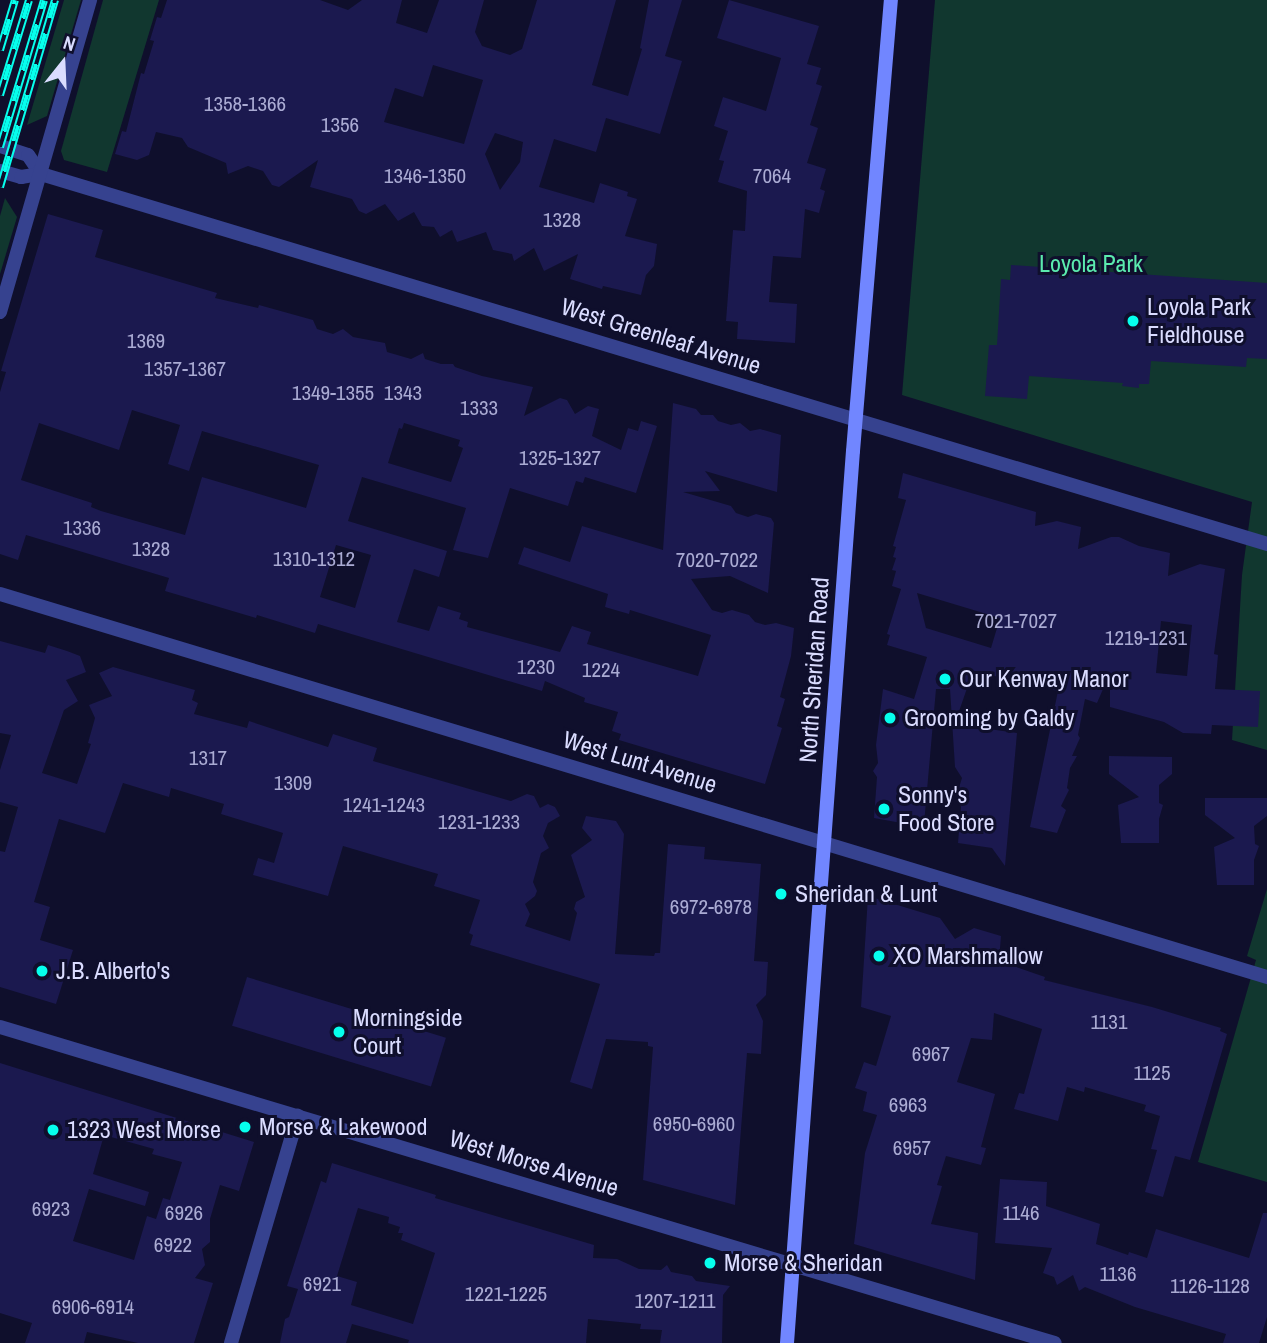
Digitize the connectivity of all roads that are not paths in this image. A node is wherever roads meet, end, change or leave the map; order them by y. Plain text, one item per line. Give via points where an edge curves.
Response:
1 (90, 0) edge
2 (891, 0) edge
3 (0, 146) edge
4 (0, 171) edge
5 (41, 174) junction
6 (0, 312) edge
7 (856, 419) junction
8 (1267, 544) edge
9 (0, 594) edge
10 (825, 841) junction
11 (1267, 977) edge
12 (0, 1027) edge
13 (298, 1116) junction
14 (793, 1265) junction
15 (231, 1343) edge
16 (787, 1343) edge
17 (1055, 1343) edge

1 - 5 street
2 - 7 main road, North Sheridan Road
3 - 5 street, West Greenleaf Avenue via 28,155
4 - 5 street, West Greenleaf Avenue via 21,177
5 - 6 street
5 - 7 street, West Greenleaf Avenue
7 - 8 street, West Greenleaf Avenue
7 - 10 main road, North Sheridan Road
9 - 10 street, West Lunt Avenue
10 - 11 street, West Lunt Avenue
10 - 14 main road, North Sheridan Road
12 - 13 street, West Morse Avenue
13 - 14 street, West Morse Avenue
13 - 15 street
14 - 16 main road, North Sheridan Road
14 - 17 street, West Morse Avenue

